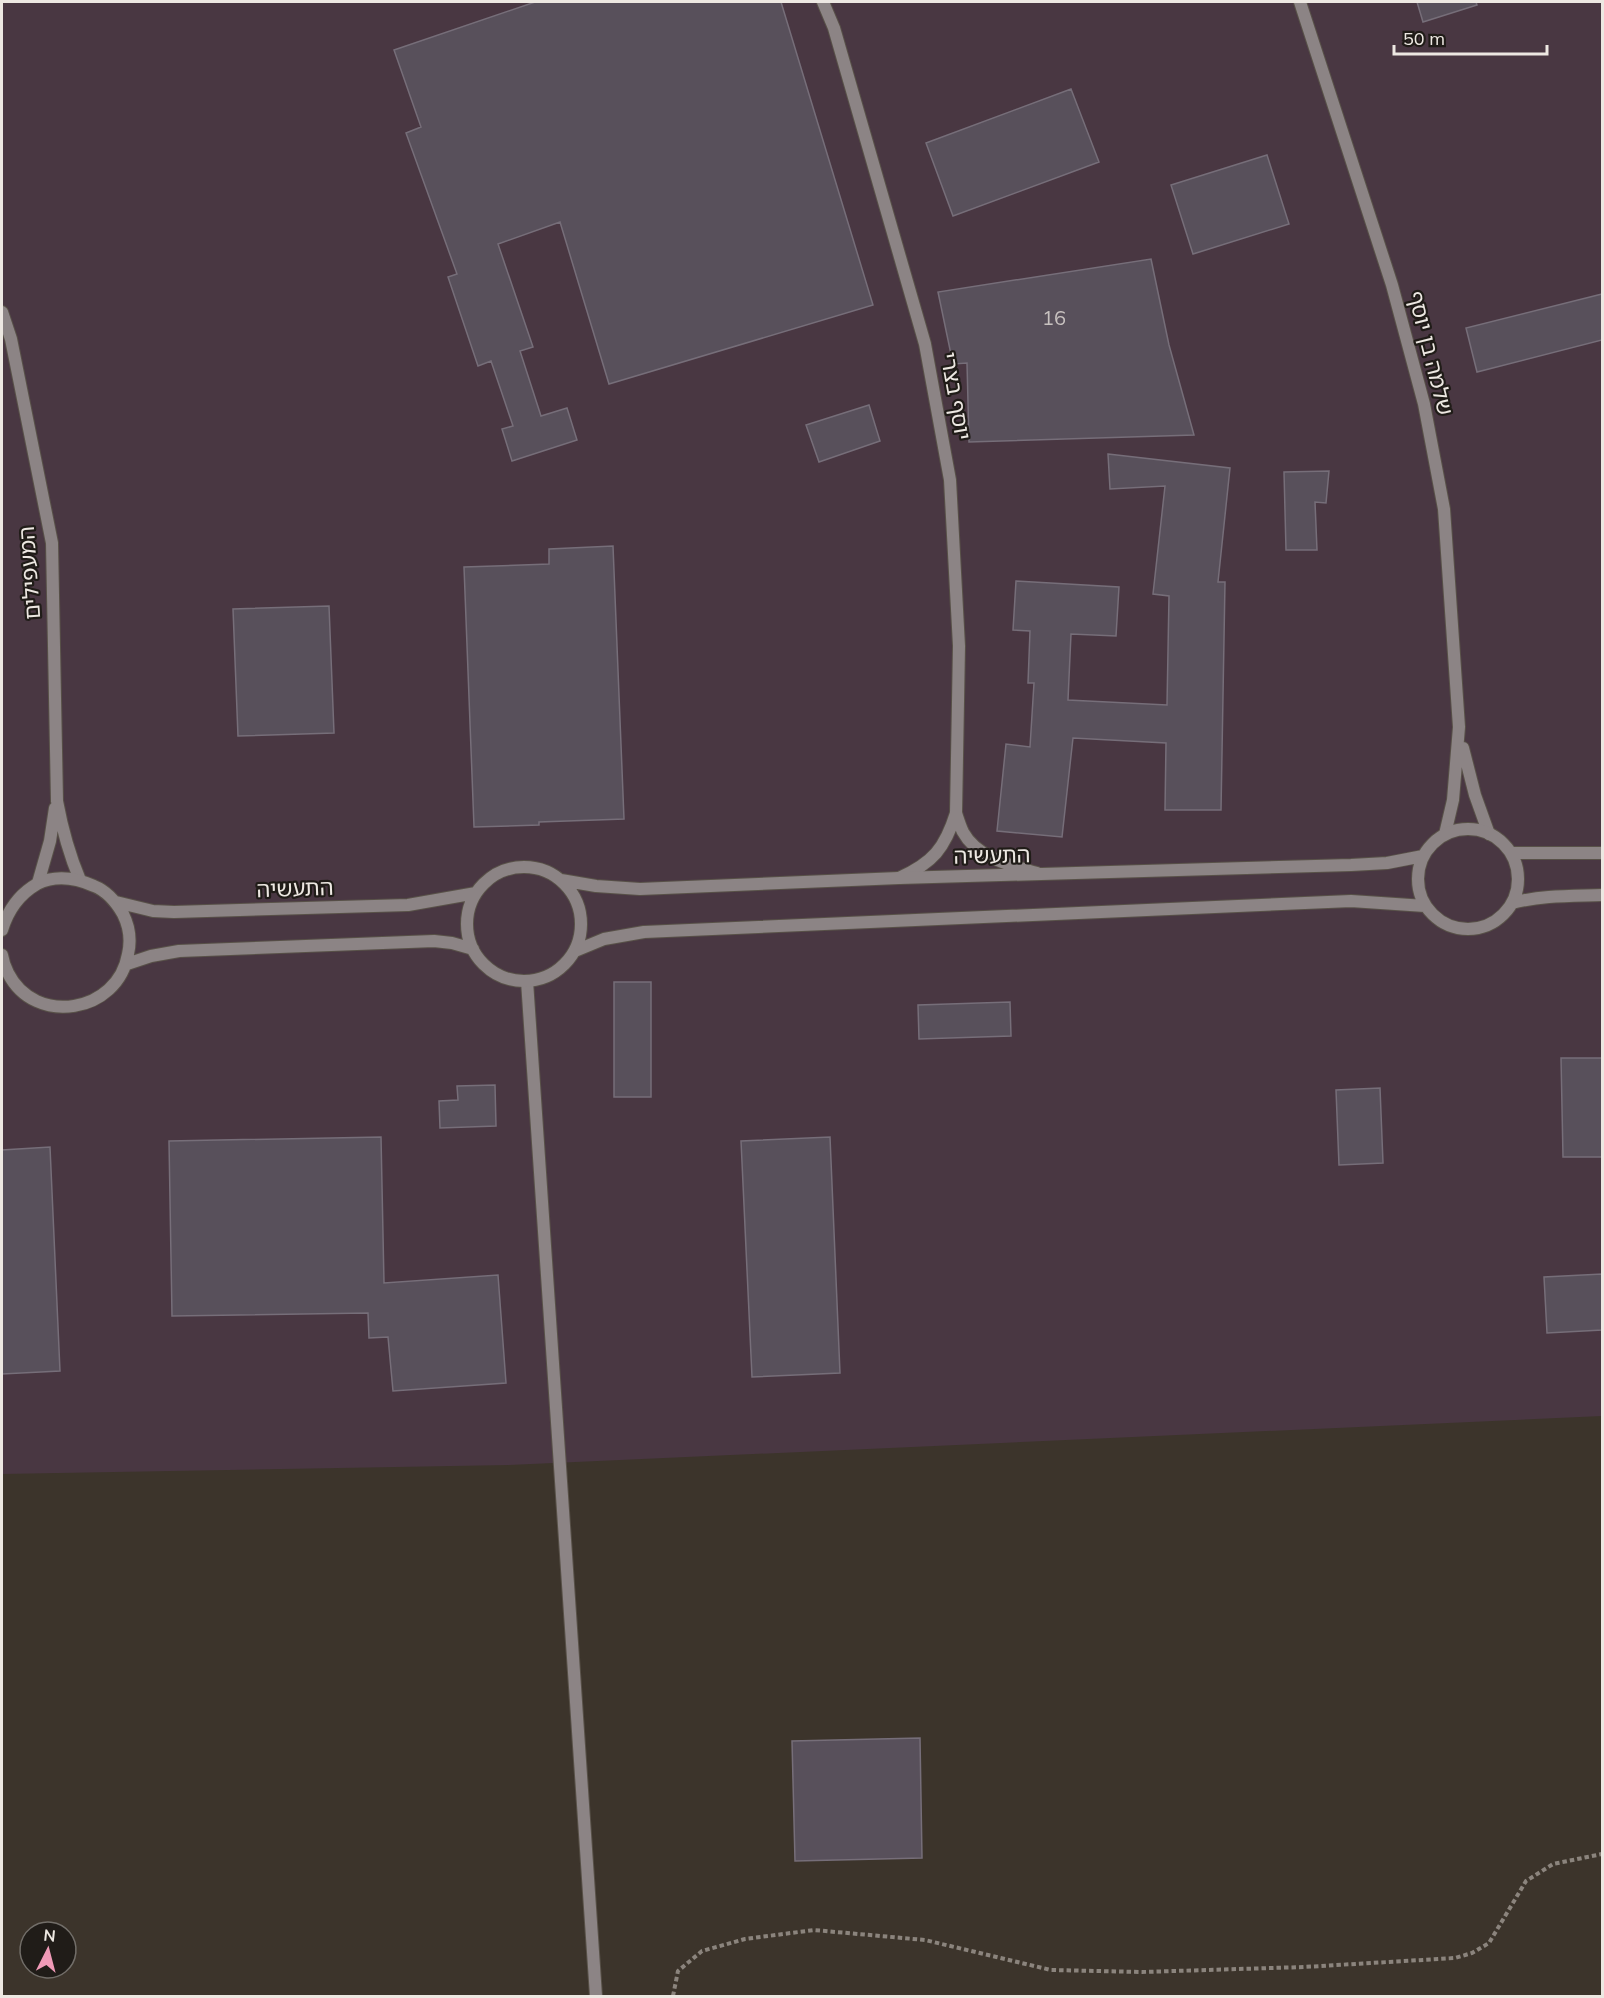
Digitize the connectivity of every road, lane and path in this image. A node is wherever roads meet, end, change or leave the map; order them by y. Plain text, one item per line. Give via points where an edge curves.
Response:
1 (823, 2) edge
2 (1300, 2) edge
3 (2, 312) edge
4 (1459, 727) junction
5 (57, 801) junction
6 (956, 813) junction
7 (1445, 834) junction
8 (1489, 834) junction
9 (1511, 853) junction
10 (1602, 854) edge
11 (1423, 856) junction
12 (1046, 875) junction
13 (899, 878) junction
14 (80, 880) junction
15 (561, 880) junction
16 (38, 884) junction
17 (476, 893) junction
18 (1602, 895) edge
19 (116, 902) junction
20 (1512, 903) junction
21 (1425, 906) junction
22 (5, 912) edge
23 (2, 930) edge
24 (473, 949) junction
25 (575, 951) junction
26 (2, 955) edge
27 (127, 964) junction
28 (5, 972) edge
29 (527, 981) junction
30 (1602, 1854) edge
31 (596, 1996) edge
32 (673, 1996) edge

1 - 6 street, יוסף בצרי via 834,28 925,344 950,480 959,646
2 - 4 street, שלמה בן יוסף via 1392,285 1424,404 1444,509
3 - 5 street, המעפילים via 11,339 52,543
4 - 7 street, שלמה בן יוסף via 1453,800
4 - 8 street, שלמה בן יוסף via 1466,765
5 - 14 street, המעפילים via 65,840
5 - 16 street, המעפילים
6 - 12 street, יוסף בצרי via 963,832 988,856
6 - 13 street, יוסף בצרי via 950,835 939,852
7 - 8 street via 1474,829
7 - 11 street
8 - 9 street
9 - 10 street
9 - 20 street via 1518,878
11 - 12 street, התעשיה via 1351,865
11 - 21 street via 1418,890
12 - 13 street, התעשיה
13 - 15 street, התעשיה via 639,889
14 - 16 street via 59,878
14 - 19 street via 100,888
15 - 17 street via 544,870 506,869
15 - 25 street via 574,895 581,913 581,933
16 - 22 street
17 - 19 street, התעשיה via 408,905 174,912
17 - 24 street via 468,911 467,931
18 - 20 street via 1553,896
19 - 27 street via 126,921 130,943
20 - 21 street via 1501,917 1470,930 1437,919
21 - 25 street via 1351,901 644,932 604,939
22 - 23 street
24 - 27 street via 434,941 178,951
24 - 29 street via 495,973
25 - 29 street via 546,976
26 - 28 street
27 - 28 street via 116,983 81,1006 39,1002
29 - 31 street
30 - 32 path via 1554,1864 1526,1881 1489,1943 1455,1958 1142,1972 1051,1970 925,1940 814,1930 745,1939 702,1952 678,1971

